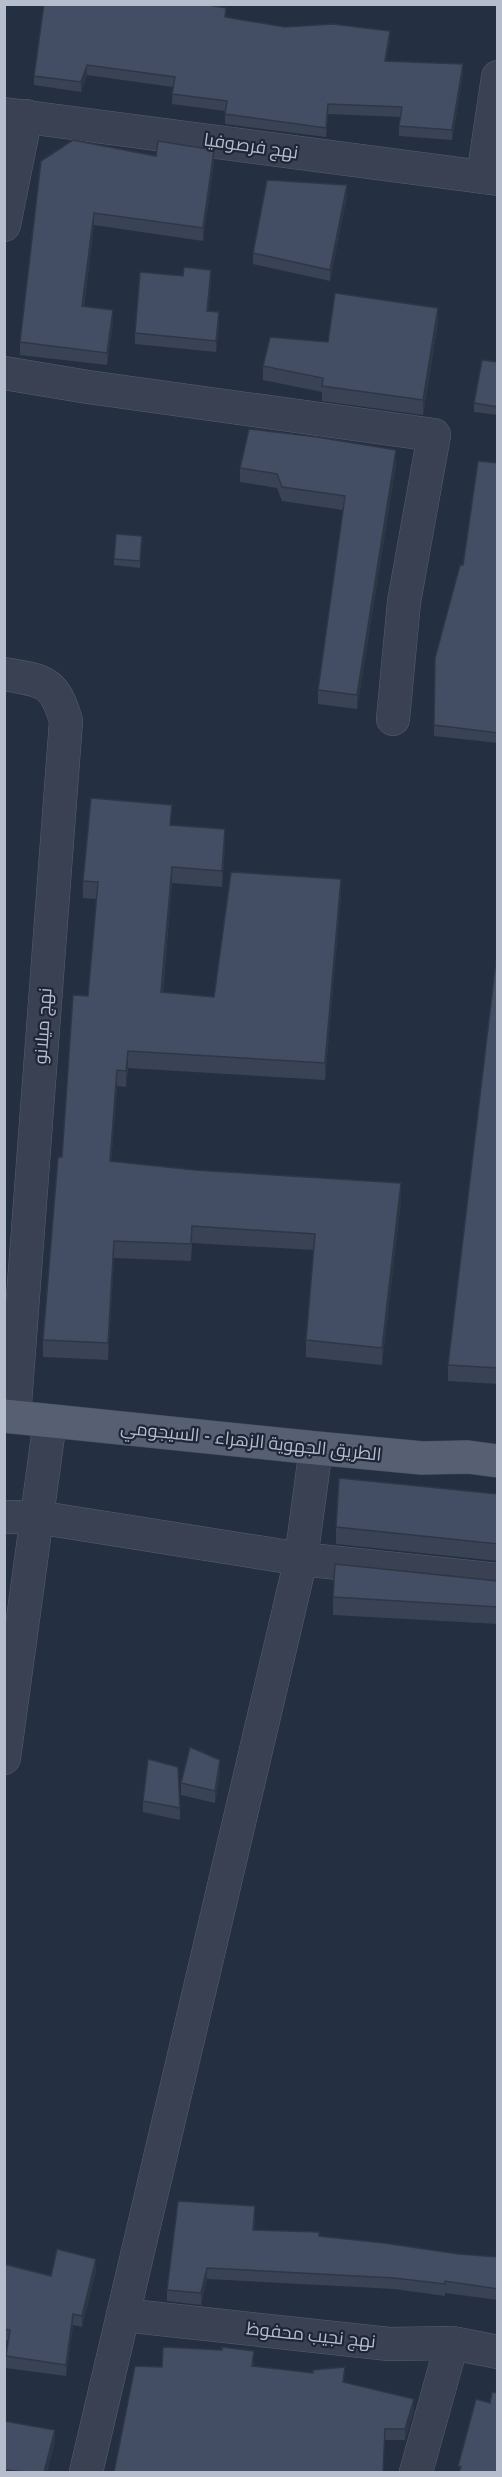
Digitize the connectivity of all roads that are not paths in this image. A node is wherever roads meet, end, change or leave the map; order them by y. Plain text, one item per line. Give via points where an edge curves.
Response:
1 (498, 77) edge
2 (15, 115) edge
3 (490, 178) edge
4 (4, 225) edge
5 (4, 373) edge
6 (4, 674) edge
7 (393, 719) dead end
8 (9, 1417) edge
9 (50, 1421) junction
10 (316, 1448) junction
11 (498, 1461) edge
12 (4, 1517) edge
13 (36, 1517) junction
14 (301, 1559) junction
15 (498, 1580) edge
16 (4, 1758) edge
17 (123, 2314) junction
18 (452, 2343) junction
19 (498, 2352) edge
20 (86, 2472) edge
21 (416, 2472) edge

1 - 3 street
2 - 3 street, نهج فرصوفيا
2 - 4 street
5 - 7 street via 434,435 404,602
6 - 8 street, نهج ميلانو via 38,680 54,690 66,721
8 - 9 main road, الطريق الجهوية الزهراء - السيجومي
9 - 10 main road, الطريق الجهوية الزهراء - السيجومي
9 - 13 street
10 - 11 main road, الطريق الجهوية الزهراء - السيجومي
10 - 14 street
12 - 13 street
13 - 14 street
13 - 16 street
14 - 15 street
14 - 17 street
17 - 18 street, نهج نجيب محفوظ via 389,2344
17 - 20 street
18 - 19 street, نهج نجيب محفوظ
18 - 21 street

